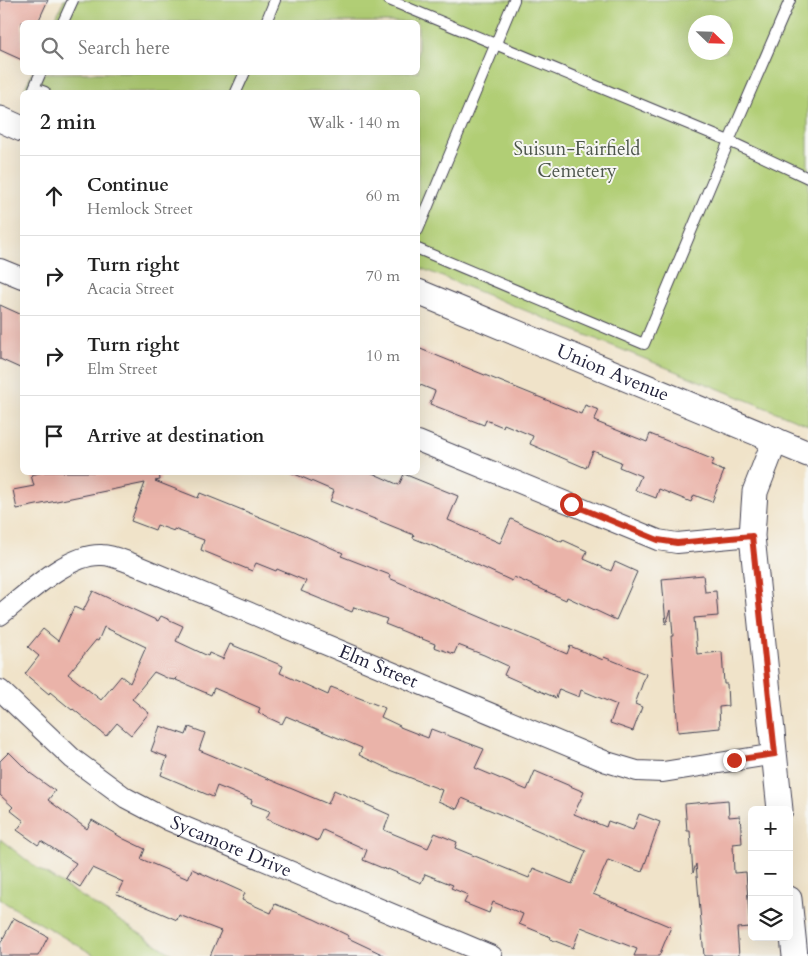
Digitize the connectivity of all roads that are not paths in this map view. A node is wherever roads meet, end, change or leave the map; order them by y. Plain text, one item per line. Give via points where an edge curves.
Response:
1 (73, 0) edge
2 (275, 0) edge
3 (389, 0) edge
4 (514, 0) edge
5 (790, 0) edge
6 (64, 20) edge
7 (267, 20) edge
8 (495, 45) junction
9 (40, 75) edge
10 (243, 75) edge
11 (33, 90) edge
12 (237, 90) edge
13 (729, 141) junction
14 (808, 178) edge
15 (420, 225) edge
16 (420, 250) edge
17 (0, 269) edge
18 (20, 277) edge
19 (420, 293) edge
20 (775, 440) junction
21 (420, 442) edge
22 (808, 454) edge
23 (752, 536) junction
24 (0, 615) edge
25 (0, 690) edge
26 (775, 754) junction
27 (780, 806) edge
28 (793, 937) edge
29 (492, 956) edge
30 (795, 956) edge

1 - 6 lane
2 - 7 lane
3 - 8 lane
4 - 8 lane
5 - 13 lane
8 - 13 lane
8 - 15 lane
9 - 11 lane
10 - 12 lane
13 - 14 lane
13 - 16 lane via 644,344
17 - 18 street
19 - 20 street, Union Avenue
20 - 22 street, Union Avenue
20 - 23 street via 755,492
21 - 23 street via 658,540 677,543
23 - 26 street
24 - 26 street, Elm Street via 60,568 81,557 102,554 128,562 607,762 637,770 663,772
25 - 29 street, Sycamore Drive via 72,760 126,798 168,820
26 - 27 street
28 - 30 street

